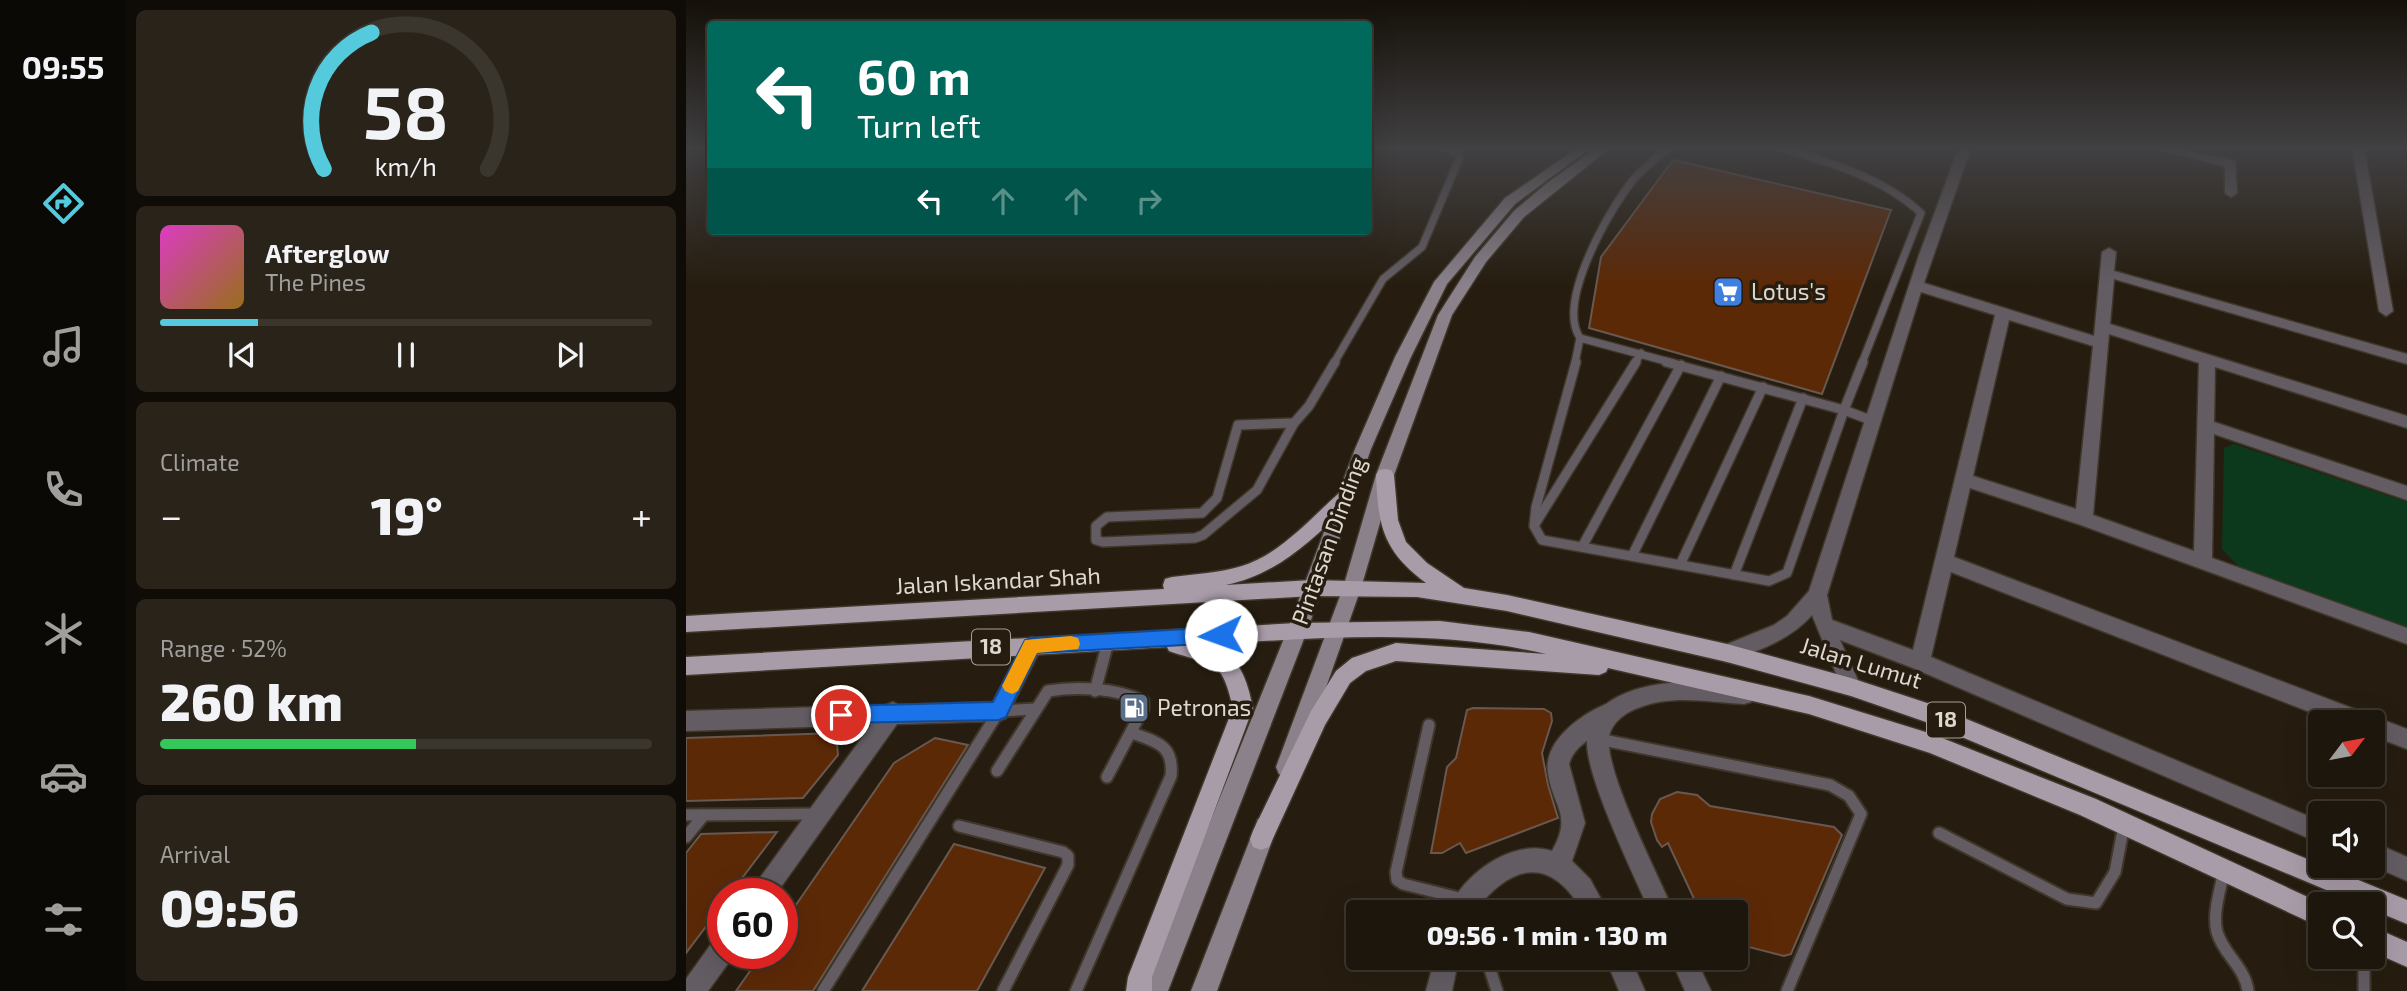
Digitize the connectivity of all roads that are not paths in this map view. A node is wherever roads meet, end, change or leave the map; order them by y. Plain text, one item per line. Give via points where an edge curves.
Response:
1 (1445, 193) edge
2 (1523, 193) edge
3 (1542, 193) edge
4 (1625, 193) edge
5 (1897, 193) edge
6 (1948, 193) edge
7 (2366, 193) edge
8 (1906, 250) junction
9 (2109, 252) dead end
10 (1926, 255) junction
11 (2106, 273) junction
12 (1917, 286) junction
13 (2386, 311) dead end
14 (2003, 313) junction
15 (2101, 335) junction
16 (1580, 338) junction
17 (1641, 353) junction
18 (2407, 359) edge
19 (2207, 360) junction
20 (1682, 365) junction
21 (1721, 376) junction
22 (1763, 387) junction
23 (1803, 398) junction
24 (1844, 410) junction
25 (1873, 421) junction
26 (2407, 422) edge
27 (1294, 423) junction
28 (2208, 426) junction
29 (1385, 475) junction
30 (1963, 479) junction
31 (2407, 493) edge
32 (1344, 499) junction
33 (2084, 519) junction
34 (1534, 526) junction
35 (1581, 547) junction
36 (1632, 556) junction
37 (1943, 561) junction
38 (2203, 561) junction
39 (1680, 565) junction
40 (1734, 575) junction
41 (1352, 587) junction
42 (1312, 588) junction
43 (1817, 595) junction
44 (1463, 598) junction
45 (1069, 601) junction
46 (686, 624) edge
47 (1824, 625) junction
48 (1335, 630) junction
49 (1297, 631) junction
50 (2407, 636) edge
51 (1145, 639) junction
52 (1108, 642) junction
53 (1032, 646) junction
54 (1727, 653) junction
55 (1920, 662) junction
56 (688, 669) edge
57 (1648, 669) junction
58 (1850, 687) junction
59 (1095, 691) junction
60 (1769, 695) junction
61 (1035, 709) junction
62 (2330, 710) edge
63 (999, 711) junction
64 (893, 712) junction
65 (1609, 713) junction
66 (686, 721) edge
67 (1429, 725) dead end
68 (2385, 731) edge
69 (1132, 733) junction
70 (1597, 739) junction
71 (2407, 739) edge
72 (997, 771) dead end
73 (1107, 777) dead end
74 (820, 814) junction
75 (686, 815) edge
76 (704, 815) junction
77 (2125, 823) junction
78 (959, 826) dead end
79 (2308, 827) edge
80 (1938, 833) dead end
81 (686, 837) edge
82 (1261, 839) junction
83 (2385, 859) edge
84 (1558, 863) junction
85 (2407, 869) edge
86 (2224, 870) junction
87 (774, 878) edge
88 (1445, 900) edge
89 (1470, 900) edge
90 (1591, 900) edge
91 (1657, 900) edge
92 (2308, 909) edge
93 (2407, 912) edge
94 (2385, 945) edge
95 (2407, 955) edge
96 (709, 969) edge
97 (2364, 969) edge
98 (1444, 970) edge
99 (1490, 970) edge
100 (1623, 970) edge
101 (1688, 970) edge
102 (693, 991) edge
103 (824, 991) edge
104 (1003, 991) edge
105 (1076, 991) edge
106 (1139, 991) edge
107 (1155, 991) edge
108 (1204, 991) edge
109 (1439, 991) edge
110 (1497, 991) edge
111 (1632, 991) edge
112 (1698, 991) edge
113 (1787, 991) edge
114 (2248, 991) edge
115 (2364, 991) edge

1 - 27 lane via 1422,247 1384,279
2 - 32 main road, Pintasan Dinding via 1510,201 1441,282 1403,357
3 - 29 main road, Pintasan Dinding via 1480,260 1445,315
4 - 16 lane via 1591,249 1577,286 1574,328
5 - 8 lane via 1921,213
6 - 10 street
7 - 13 street
8 - 10 lane
8 - 24 lane
9 - 11 street
10 - 12 street
11 - 15 street
11 - 18 street
12 - 14 street
12 - 25 street
14 - 15 street
14 - 30 street
15 - 19 street
15 - 33 street
16 - 17 lane
16 - 34 lane
17 - 20 lane
17 - 34 lane
19 - 26 street
19 - 28 street
20 - 21 lane
20 - 35 lane
21 - 22 lane
21 - 36 lane
22 - 23 lane
22 - 39 lane
23 - 24 lane
23 - 40 lane
24 - 25 lane
24 - 40 lane via 1787,573 1769,581
25 - 43 street
27 - 27 lane via 1257,490 1203,535 1097,540 1097,523 1107,517 1209,511 1218,499 1238,425
28 - 31 street
28 - 38 street
29 - 41 main road, Pintasan Dinding
29 - 44 main road via 1388,523 1399,549
30 - 33 street
30 - 37 street
32 - 42 main road, Pintasan Dinding
32 - 45 main road via 1264,565 1230,577
33 - 38 street
34 - 35 lane via 1542,540
35 - 36 lane
36 - 39 lane
37 - 55 street
37 - 62 street
38 - 50 street
39 - 40 lane
41 - 42 main road, 18
41 - 44 main road, Jalan Lumut / 18 via 1417,589
41 - 48 main road, Pintasan Dinding
42 - 45 main road, Jalan Iskandar Shah / 18
42 - 49 main road, Pintasan Dinding
43 - 47 street
43 - 54 street via 1781,631
44 - 54 main road, Jalan Lumut / 18 via 1507,603
45 - 46 main road, Jalan Iskandar Shah / 18
47 - 55 street
47 - 58 street
48 - 49 main road, 18
48 - 57 main road, 18 via 1440,629 1529,641
48 - 82 main road, Pintasan Dinding
49 - 51 main road, 18
49 - 107 main road, Pintasan Dinding
51 - 52 main road, 18
51 - 106 main road via 1222,657 1237,678 1243,708 1140,977
52 - 53 main road, 18
52 - 59 lane
53 - 56 main road, 18
53 - 63 street
54 - 58 main road, Jalan Lumut / 18
55 - 79 street
57 - 60 main road, 18
57 - 82 main road via 1396,652 1375,657 1343,677 1318,718
58 - 93 main road, Jalan Lumut / 18 via 1943,719
59 - 61 lane via 1053,689
59 - 69 lane via 1143,701
60 - 65 street via 1662,692
60 - 77 main road, 18 via 1932,744
61 - 63 lane
61 - 72 lane
63 - 64 street
63 - 103 lane
64 - 66 street
64 - 74 street
65 - 70 street
65 - 84 street via 1570,740 1559,756 1557,773 1574,820 1572,837
67 - 88 lane via 1396,872 1403,884
68 - 71 street
69 - 73 lane
69 - 105 lane via 1167,748 1174,761 1171,776
70 - 91 street via 1605,776
70 - 113 lane via 1830,785 1854,800 1861,814
74 - 76 lane
74 - 87 street
75 - 76 lane
76 - 81 lane
77 - 80 lane via 2115,872 2096,903 2067,899
77 - 86 main road, 18
78 - 104 lane via 1068,856
82 - 108 main road, Pintasan Dinding
83 - 85 street
84 - 89 street via 1528,857 1475,889
84 - 90 street
86 - 92 main road, 18
86 - 114 lane via 2216,929 2241,965
94 - 95 main road
96 - 102 street
97 - 115 lane
98 - 109 street
99 - 110 lane
100 - 111 street
101 - 112 street

